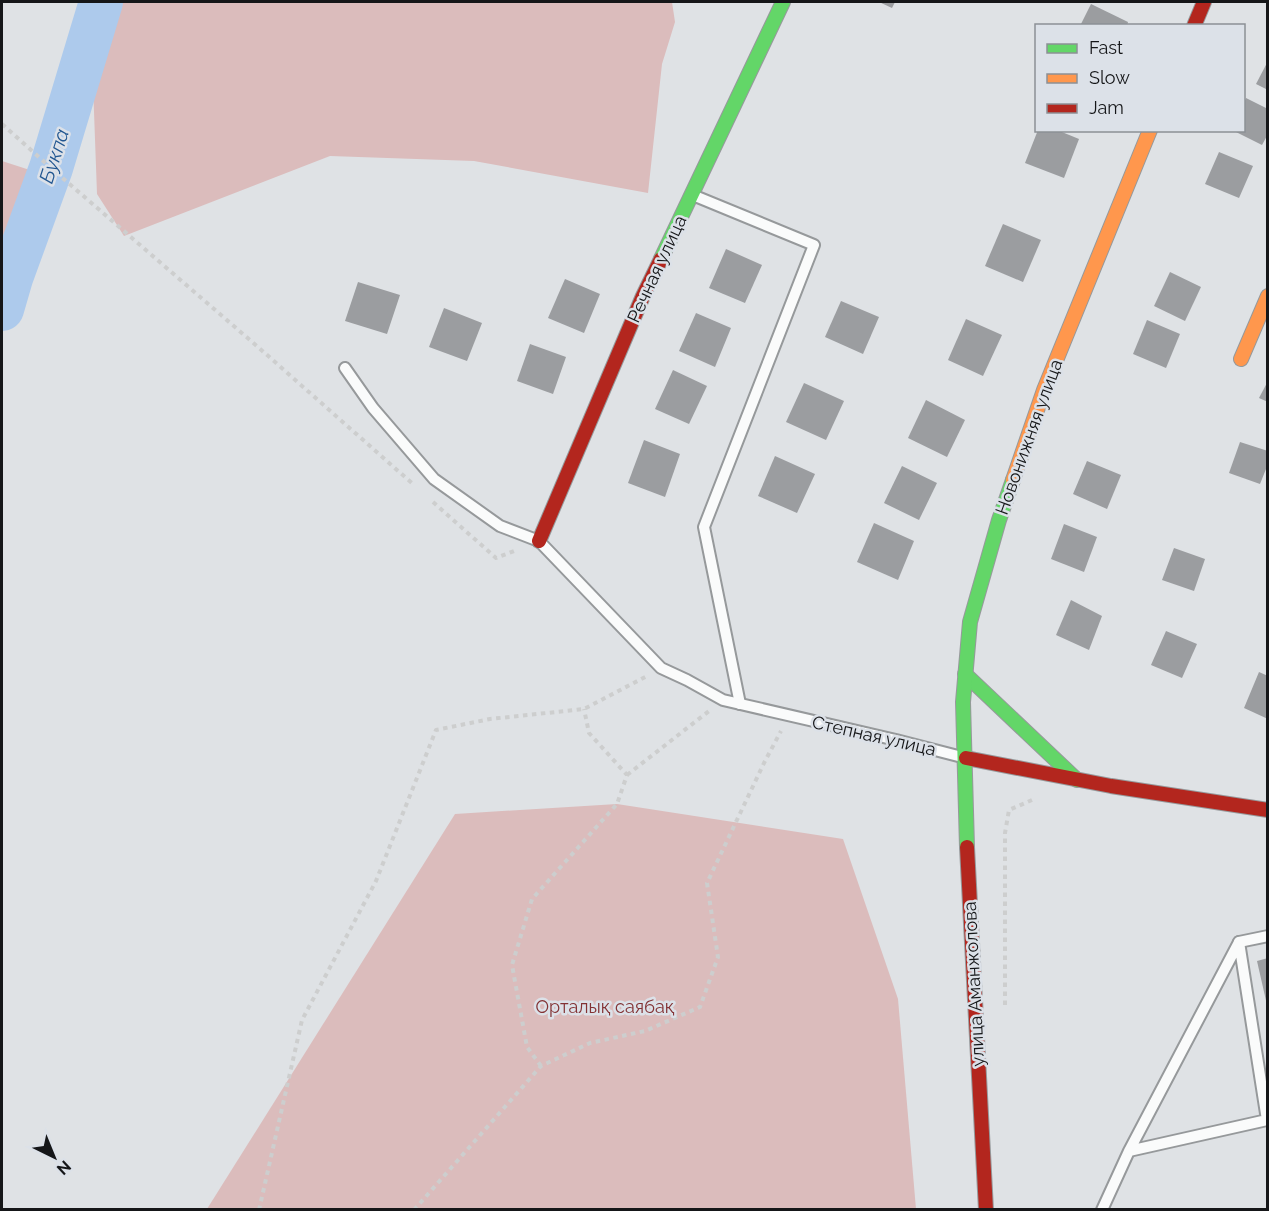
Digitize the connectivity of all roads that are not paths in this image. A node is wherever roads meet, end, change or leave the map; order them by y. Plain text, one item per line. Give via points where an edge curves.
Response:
1 (783, 2) edge
2 (1204, 2) edge
3 (1195, 24) edge
4 (1149, 132) edge
5 (692, 195) junction
6 (1268, 296) edge
7 (1241, 359) dead end
8 (345, 368) dead end
9 (539, 541) junction
10 (965, 674) junction
11 (740, 704) junction
12 (966, 758) junction
13 (1077, 780) junction
14 (1268, 810) edge
15 (1268, 936) edge
16 (1239, 942) junction
17 (1267, 1120) edge
18 (1129, 1151) junction
19 (986, 1209) edge
20 (1102, 1209) edge

1 - 5 main road, Речная улица
2 - 3 main road
4 - 10 main road, Новонижняя улица via 1044,390 999,520 970,622
5 - 9 main road, Речная улица via 643,296
5 - 11 lane via 814,245 704,526
6 - 7 main road
8 - 9 lane via 373,408 434,479 500,526
9 - 11 lane, Степная улица via 661,668 723,700
10 - 12 main road, Новонижняя улица
10 - 13 main road
11 - 12 lane, Степная улица
12 - 13 main road, Степная улица
12 - 19 main road, улица Аманжолова
13 - 14 main road, Степная улица
15 - 16 lane
16 - 17 lane
16 - 18 lane
17 - 18 lane
18 - 20 lane

